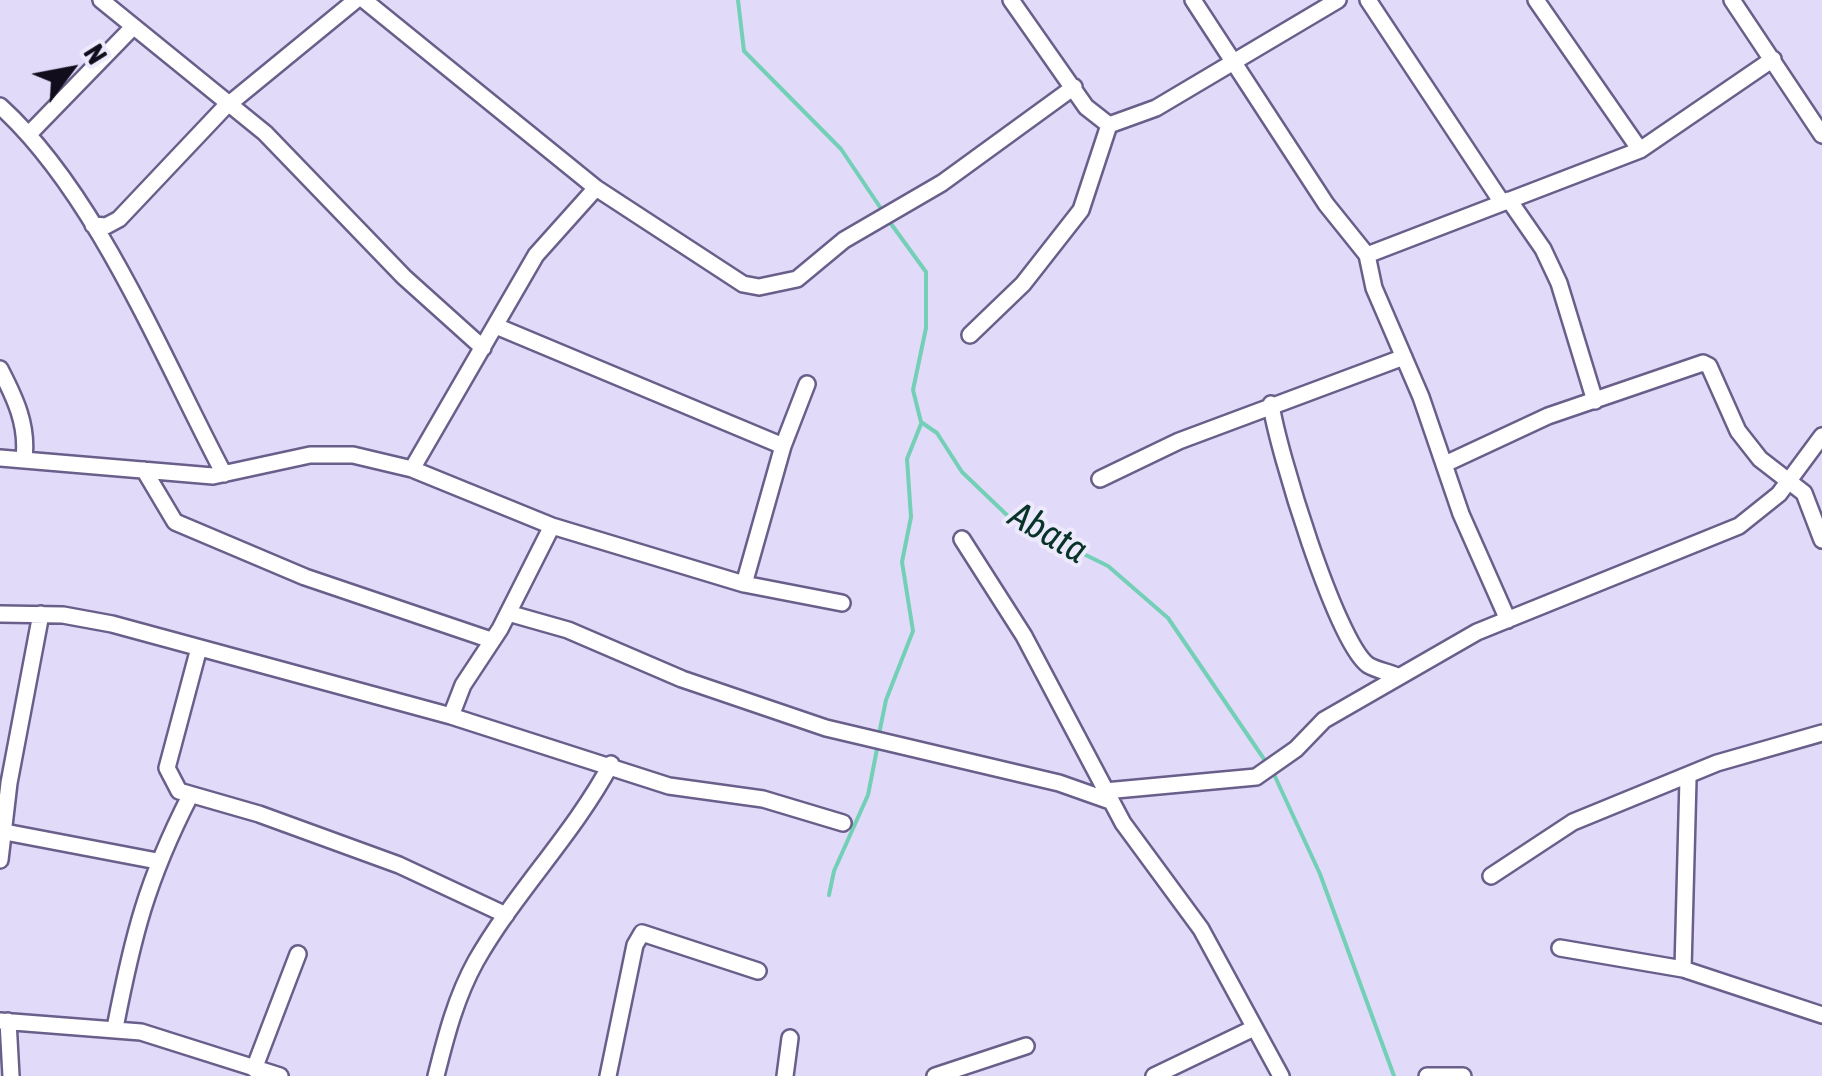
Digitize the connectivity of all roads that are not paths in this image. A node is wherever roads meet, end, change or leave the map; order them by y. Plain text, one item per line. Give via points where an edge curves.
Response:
1 (101, 0) edge
2 (356, 0) edge
3 (364, 0) edge
4 (1011, 0) edge
5 (1193, 0) edge
6 (1338, 0) edge
7 (1368, 0) edge
8 (1536, 0) edge
9 (1732, 0) edge
10 (133, 27) junction
11 (1772, 58) junction
12 (1234, 63) junction
13 (1074, 88) junction
14 (230, 104) junction
15 (0, 106) edge
16 (1109, 126) junction
17 (30, 133) junction
18 (1822, 135) edge
19 (1640, 150) junction
20 (596, 188) junction
21 (1505, 201) junction
22 (94, 225) junction
23 (1367, 255) junction
24 (496, 326) junction
25 (970, 335) dead end
26 (483, 348) junction
27 (1404, 357) junction
28 (0, 369) edge
29 (807, 384) dead end
30 (1595, 401) junction
31 (1271, 404) junction
32 (1822, 436) edge
33 (783, 446) junction
34 (0, 458) edge
35 (24, 458) junction
36 (1445, 464) junction
37 (412, 469) junction
38 (144, 470) junction
39 (224, 474) junction
40 (1100, 480) dead end
41 (1789, 482) junction
42 (552, 526) junction
43 (962, 539) dead end
44 (1822, 540) edge
45 (744, 584) junction
46 (842, 604) dead end
47 (508, 613) junction
48 (0, 614) edge
49 (41, 614) junction
50 (1508, 620) junction
51 (490, 640) junction
52 (199, 648) junction
53 (1397, 676) junction
54 (451, 716) junction
55 (1822, 732) edge
56 (610, 764) junction
57 (1688, 778) junction
58 (190, 796) junction
59 (1107, 796) junction
60 (843, 823) dead end
61 (5, 832) junction
62 (0, 860) edge
63 (157, 861) junction
64 (1491, 876) dead end
65 (506, 916) junction
66 (1560, 948) dead end
67 (298, 954) dead end
68 (1683, 969) junction
69 (758, 971) dead end
70 (1822, 1015) edge
71 (4, 1021) edge
72 (115, 1028) junction
73 (1254, 1028) junction
74 (790, 1038) dead end
75 (1026, 1046) dead end
76 (254, 1069) junction
77 (11, 1076) edge
78 (280, 1076) edge
79 (436, 1076) edge
80 (608, 1076) edge
81 (785, 1076) edge
82 (936, 1076) edge
83 (1154, 1076) edge
84 (1281, 1076) edge
85 (1427, 1076) edge
86 (1463, 1076) edge

1 - 10 street
2 - 14 street
3 - 20 street
4 - 13 street
5 - 12 street
6 - 12 street
7 - 21 street
8 - 19 street
9 - 11 street
10 - 14 street
10 - 17 street
11 - 18 street
11 - 19 street
12 - 16 street via 1149,112
12 - 23 street
13 - 16 street
13 - 20 street via 942,183 782,284 743,284
14 - 22 street via 119,218
14 - 26 street
15 - 17 street
16 - 25 street via 1081,210 1024,284
17 - 22 street
19 - 21 street
20 - 24 street via 536,255
21 - 23 street
21 - 30 street via 1543,248 1559,283
22 - 39 street
23 - 27 street
24 - 26 street
24 - 33 street
26 - 37 street
27 - 31 street
27 - 36 street
28 - 35 street via 20,412
29 - 33 street
30 - 36 street
30 - 41 street via 1702,363 1738,431
31 - 40 street
31 - 53 street via 1281,457 1345,633 1368,665
32 - 41 street
33 - 45 street
34 - 35 street
35 - 38 street
36 - 50 street
37 - 39 street via 330,453
37 - 42 street
38 - 39 street
38 - 51 street via 175,522 305,577
41 - 44 street via 1804,493
41 - 50 street via 1739,526
42 - 45 street
42 - 47 street
43 - 59 street via 1024,636
45 - 46 street
47 - 51 street
47 - 59 street via 826,728
48 - 49 street
49 - 52 street via 88,618
49 - 61 street
50 - 53 street
51 - 54 street
52 - 54 street
52 - 58 street via 167,768 174,786
53 - 59 street via 1324,720 1296,749 1247,780
54 - 56 street
55 - 57 street via 1717,762
56 - 60 street via 669,786 763,800
56 - 65 street via 561,845
57 - 64 street via 1574,822
57 - 68 street
58 - 63 street
58 - 65 street via 398,866
59 - 73 street via 1189,908
61 - 62 street
61 - 63 street
63 - 72 street via 138,913
65 - 79 street via 458,998
66 - 68 street
67 - 76 street
68 - 70 street
69 - 80 street via 642,933
71 - 72 street
71 - 77 street
72 - 76 street
73 - 83 street
73 - 84 street
74 - 81 street
75 - 82 street
76 - 78 street
85 - 86 street

